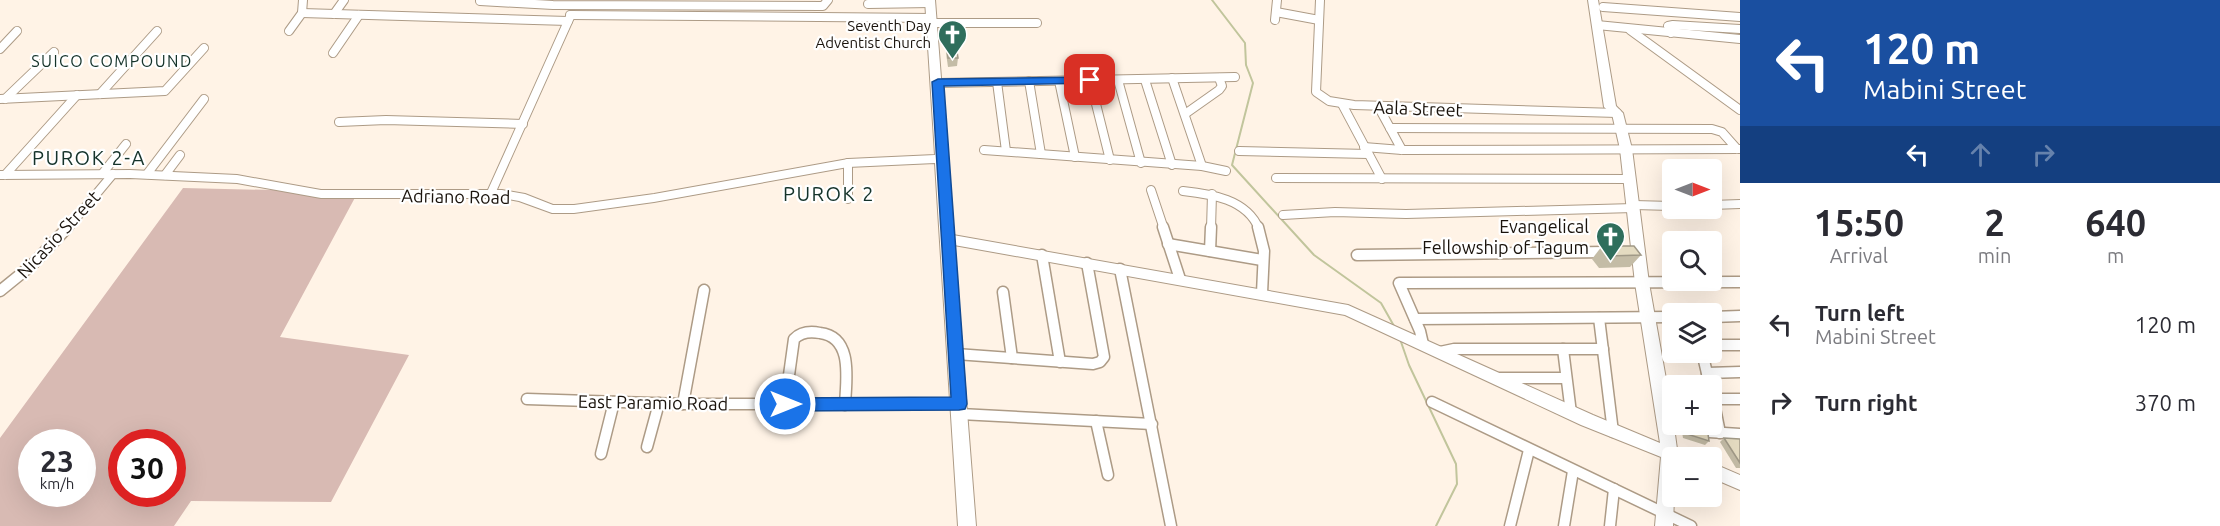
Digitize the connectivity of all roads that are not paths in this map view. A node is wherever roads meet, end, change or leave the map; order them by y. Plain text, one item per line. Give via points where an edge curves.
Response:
1 (303, 0) edge
2 (344, 0) edge
3 (828, 0) edge
4 (1277, 0) edge
5 (1320, 0) edge
6 (1593, 0) edge
7 (480, 1) edge
8 (575, 2) edge
9 (930, 2) edge
10 (868, 4) dead end
11 (1603, 4) edge
12 (302, 13) junction
13 (334, 14) junction
14 (359, 15) junction
15 (1740, 17) edge
16 (569, 18) junction
17 (1319, 20) junction
18 (932, 21) junction
19 (1037, 23) dead end
20 (1602, 26) junction
21 (1628, 29) junction
22 (1740, 29) edge
23 (17, 31) dead end
24 (157, 31) dead end
25 (289, 31) dead end
26 (1671, 33) junction
27 (1740, 39) edge
28 (204, 48) dead end
29 (0, 49) edge
30 (54, 52) dead end
31 (333, 53) dead end
32 (1235, 77) dead end
33 (1172, 78) junction
34 (1219, 78) junction
35 (1090, 80) junction
36 (1118, 80) junction
37 (1145, 80) junction
38 (1029, 81) junction
39 (1059, 81) junction
40 (938, 82) junction
41 (997, 82) junction
42 (100, 94) junction
43 (77, 95) junction
44 (3, 99) edge
45 (204, 99) dead end
46 (1342, 104) junction
47 (1378, 106) junction
48 (1615, 109) junction
49 (1740, 110) edge
50 (1185, 114) junction
51 (339, 122) dead end
52 (523, 124) junction
53 (1390, 128) junction
54 (1621, 129) junction
55 (126, 144) dead end
56 (1626, 149) junction
57 (1739, 149) edge
58 (984, 150) dead end
59 (1402, 150) junction
60 (1006, 151) junction
61 (1239, 151) dead end
62 (1366, 151) junction
63 (1041, 154) junction
64 (180, 155) dead end
65 (1076, 157) junction
66 (943, 159) junction
67 (1110, 160) junction
68 (848, 163) junction
69 (1141, 163) junction
70 (1172, 165) junction
71 (1202, 166) junction
72 (1226, 171) dead end
73 (108, 174) junction
74 (147, 174) junction
75 (3, 175) edge
76 (165, 176) junction
77 (1276, 178) dead end
78 (1382, 179) junction
79 (1631, 179) junction
80 (1151, 190) dead end
81 (1182, 191) dead end
82 (490, 193) junction
83 (1212, 194) junction
84 (848, 199) dead end
85 (1740, 204) edge
86 (1722, 205) edge
87 (1662, 206) edge
88 (1634, 207) junction
89 (1282, 215) dead end
90 (948, 238) junction
91 (1168, 244) junction
92 (1210, 251) junction
93 (1614, 252) edge
94 (1042, 255) junction
95 (1357, 255) dead end
96 (1262, 260) junction
97 (1087, 263) junction
98 (1120, 269) junction
99 (1180, 279) junction
100 (1642, 282) junction
101 (1740, 282) edge
102 (704, 290) dead end
103 (0, 291) edge
104 (1003, 292) dead end
105 (1262, 293) junction
106 (1740, 316) edge
107 (1662, 317) edge
108 (1722, 317) edge
109 (1599, 318) junction
110 (1648, 318) junction
111 (1415, 319) junction
112 (1423, 344) junction
113 (1722, 345) edge
114 (1740, 345) edge
115 (1563, 349) junction
116 (1603, 349) junction
117 (1440, 352) junction
118 (956, 354) junction
119 (1012, 358) junction
120 (1060, 362) junction
121 (1705, 363) edge
122 (1740, 372) edge
123 (1707, 373) joint
124 (1662, 376) edge
125 (1495, 378) junction
126 (1534, 378) junction
127 (1566, 378) junction
128 (1536, 397) junction
129 (1722, 397) edge
130 (527, 399) dead end
131 (1740, 399) edge
132 (614, 402) junction
133 (1432, 402) dead end
134 (659, 403) junction
135 (683, 404) junction
136 (785, 404) junction
137 (846, 405) junction
138 (960, 409) junction
139 (1571, 413) junction
140 (1096, 421) junction
141 (1152, 424) junction
142 (1613, 432) junction
143 (1722, 433) edge
144 (1740, 434) edge
145 (647, 447) dead end
146 (1529, 450) junction
147 (1662, 450) edge
148 (601, 454) dead end
149 (1573, 471) junction
150 (1108, 475) dead end
151 (1722, 475) edge
152 (1740, 483) edge
153 (1614, 489) junction
154 (1665, 520) edge
155 (967, 526) edge
156 (1171, 526) edge
157 (1510, 526) edge
158 (1564, 526) edge
159 (1610, 526) edge
160 (1691, 526) edge

1 - 12 street
2 - 13 street
3 - 8 street via 823,6
4 - 17 street via 1276,16
5 - 17 street, Aala Street
6 - 20 street
7 - 8 street
8 - 16 street
9 - 10 street
9 - 18 street
11 - 15 street
11 - 20 street
12 - 13 street
12 - 25 street
13 - 14 street
14 - 16 street
14 - 31 street
16 - 18 street
16 - 52 street
17 - 46 street, Aala Street via 1316,92 1326,100
18 - 19 street
18 - 40 street
20 - 21 street
20 - 48 street
21 - 26 street
21 - 49 street
22 - 26 street via 1673,25 1668,26
23 - 29 street
24 - 42 street
26 - 27 street
28 - 42 street via 165,91
30 - 44 street
32 - 34 street
33 - 34 street
33 - 37 street
33 - 50 street
34 - 50 street via 1219,90
35 - 36 street
35 - 39 street
35 - 67 street
36 - 37 street
36 - 69 street
37 - 70 street
38 - 39 street
38 - 41 street
38 - 63 street
39 - 65 street
40 - 41 street
40 - 66 street
41 - 60 street
42 - 43 street
43 - 44 street
43 - 75 street
45 - 74 street
46 - 47 street, Aala Street
46 - 62 street
47 - 48 street, Aala Street
47 - 53 street
48 - 54 street
50 - 71 street
51 - 52 street
52 - 82 street
53 - 54 street
53 - 59 street
54 - 56 street
54 - 57 street via 1716,130
55 - 73 street, Nicasio Street
56 - 57 street
56 - 59 street
56 - 79 street
58 - 60 street
59 - 62 street
60 - 63 street
61 - 62 street
62 - 78 street
63 - 65 street
64 - 76 street
65 - 67 street
66 - 68 street, Adriano Road
66 - 90 street
67 - 69 street
68 - 82 street, Adriano Road via 574,209 552,209 513,195
68 - 84 street
69 - 70 street
70 - 71 street
71 - 72 street
73 - 74 street, Adriano Road
73 - 75 street, Adriano Road
73 - 103 street, Nicasio Street via 42,255
74 - 76 street, Adriano Road
76 - 82 street, Adriano Road via 250,180 321,194
77 - 78 street
78 - 79 street
79 - 88 street
80 - 91 street
81 - 83 street
83 - 92 street
83 - 96 street via 1239,203 1253,219 1262,237
85 - 86 street
87 - 88 street
88 - 89 street
88 - 100 street via 1632,251
90 - 94 street
90 - 118 street
91 - 92 street
91 - 99 street
92 - 96 street
93 - 95 street
94 - 97 street
94 - 120 street
96 - 105 street
97 - 98 street
97 - 120 street via 1103,360 1093,364
98 - 99 street
98 - 141 street
99 - 105 street
100 - 101 street
100 - 110 street
100 - 111 street via 1399,283
102 - 135 street
104 - 119 street
105 - 112 street via 1348,310
106 - 108 street
107 - 110 street
109 - 110 street
109 - 111 street
109 - 116 street
110 - 124 street
111 - 112 street
112 - 117 street
113 - 114 street
115 - 116 street
115 - 117 street
115 - 127 street
116 - 142 street
117 - 125 street
118 - 119 street
118 - 138 street
119 - 120 street
121 - 123 street
122 - 123 street
125 - 126 street
125 - 128 street
126 - 127 street
126 - 128 street
127 - 139 street
128 - 139 street
129 - 131 street
130 - 132 street, East Paramio Road
132 - 134 street, East Paramio Road
132 - 148 street
133 - 146 street
134 - 135 street, East Paramio Road
134 - 145 street
135 - 136 street, East Paramio Road
136 - 137 street, East Paramio Road
136 - 137 street via 794,339 804,332 820,332 833,335 843,346
137 - 138 street, East Paramio Road
138 - 140 street, East Paramio Road
138 - 155 street
139 - 142 street
140 - 141 street, East Paramio Road
140 - 150 street
141 - 156 street
142 - 147 street
143 - 144 street
146 - 149 street
146 - 157 street
149 - 153 street
149 - 158 street
151 - 152 street
153 - 154 street
153 - 159 street
154 - 160 street

